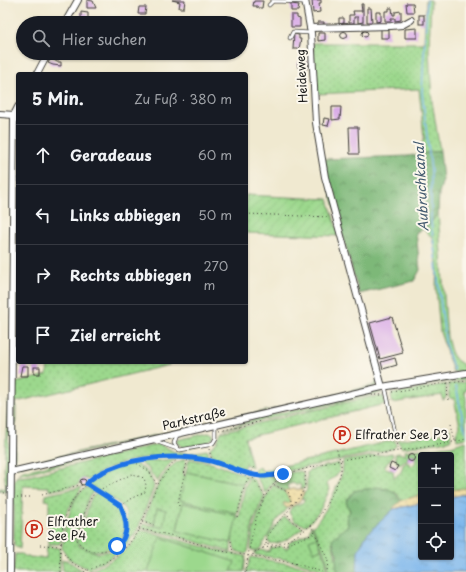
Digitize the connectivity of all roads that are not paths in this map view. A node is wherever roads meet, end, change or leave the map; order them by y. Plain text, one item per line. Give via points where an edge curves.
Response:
1 (78, 0) edge
2 (305, 1) edge
3 (269, 5) dead end
4 (69, 16) edge
5 (411, 20) dead end
6 (310, 30) junction
7 (290, 38) dead end
8 (44, 60) edge
9 (38, 72) edge
10 (16, 111) edge
11 (0, 114) edge
12 (14, 115) junction
13 (466, 374) edge
14 (384, 387) junction
15 (216, 428) junction
16 (394, 433) road end
17 (177, 434) junction
18 (152, 440) junction
19 (180, 450) junction
20 (11, 472) junction
21 (10, 572) edge

1 - 4 street
2 - 3 lane via 273,1
2 - 6 street, Heideweg
5 - 6 street via 402,25
6 - 7 lane via 293,32
6 - 14 street, Heideweg via 316,123 325,177
8 - 9 street
10 - 12 street
11 - 12 street
12 - 20 street
13 - 14 street, Parkstraße
14 - 15 street, Parkstraße
14 - 16 lane
15 - 17 street, Parkstraße
15 - 19 lane via 213,443
17 - 18 street, Parkstraße
17 - 19 lane via 174,443
18 - 19 lane
18 - 20 street, Parkstraße
20 - 21 street

